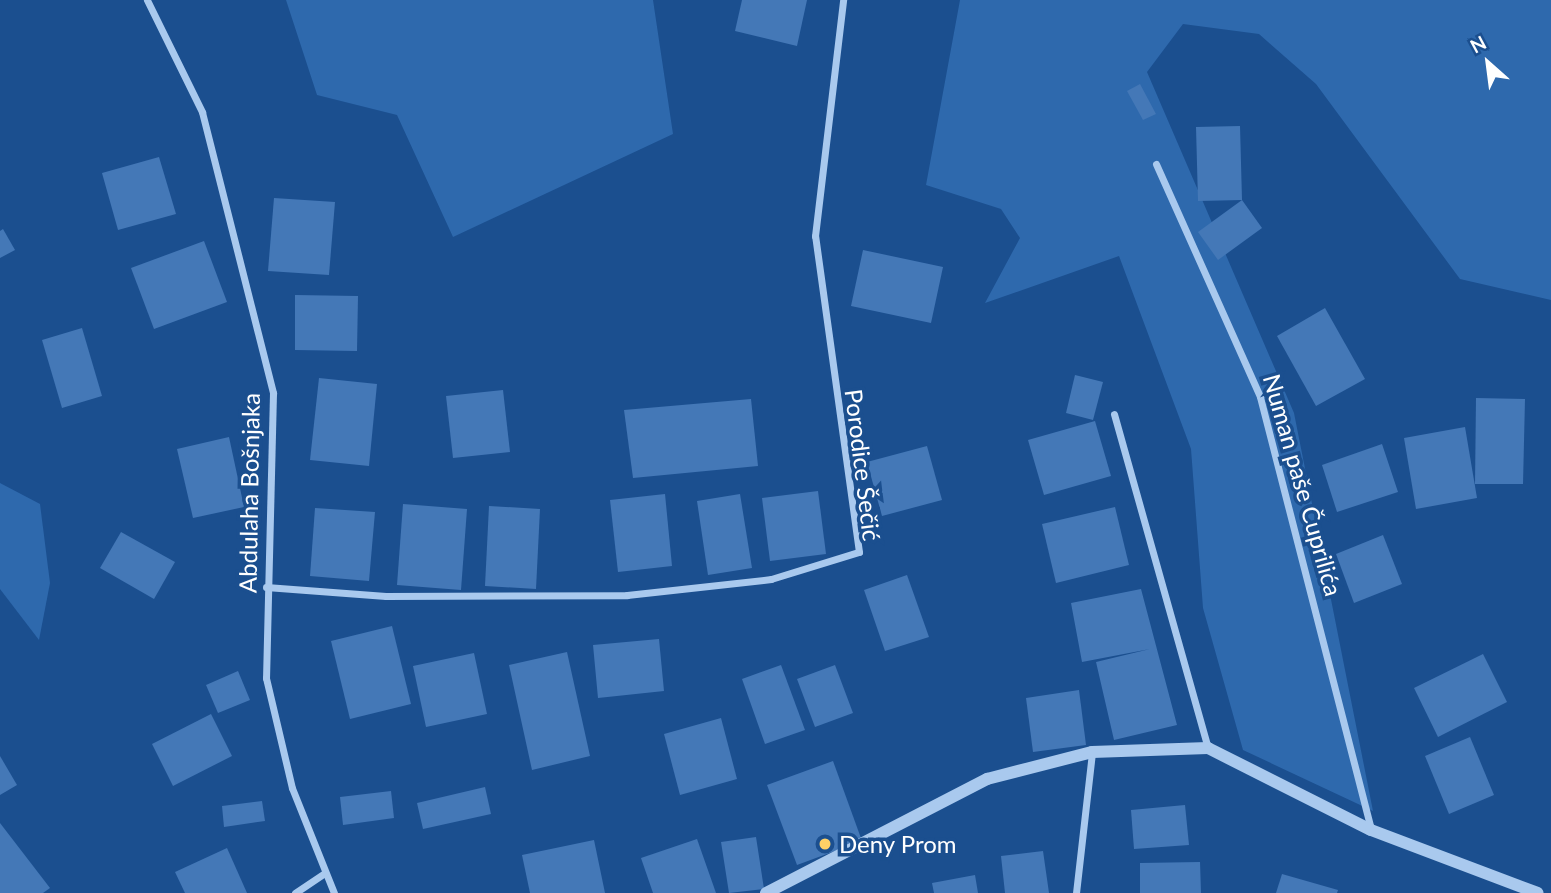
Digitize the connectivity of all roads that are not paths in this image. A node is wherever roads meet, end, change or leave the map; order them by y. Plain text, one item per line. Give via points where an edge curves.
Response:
1 (147, 0) edge
2 (843, 0) edge
3 (1156, 164) dead end
4 (1114, 414) dead end
5 (265, 587) junction
6 (1208, 748) junction
7 (1091, 752) junction
8 (1371, 830) junction
9 (325, 873) junction
10 (295, 893) edge
11 (334, 893) edge
12 (766, 893) edge
13 (1076, 893) edge
14 (1538, 893) edge

1 - 5 street, Abdulaha Bošnjaka via 202,112 273,393
2 - 5 street, Porodice Šečić via 815,236 859,552 771,579 627,595 386,596
3 - 8 street, Numan paše Čuprilića via 1260,397
4 - 6 street
5 - 9 street, Abdulaha Bošnjaka via 266,678 292,788
6 - 7 street
6 - 8 street
7 - 12 street via 987,779
7 - 13 street
8 - 14 street
9 - 10 street
9 - 11 street, Abdulaha Bošnjaka

